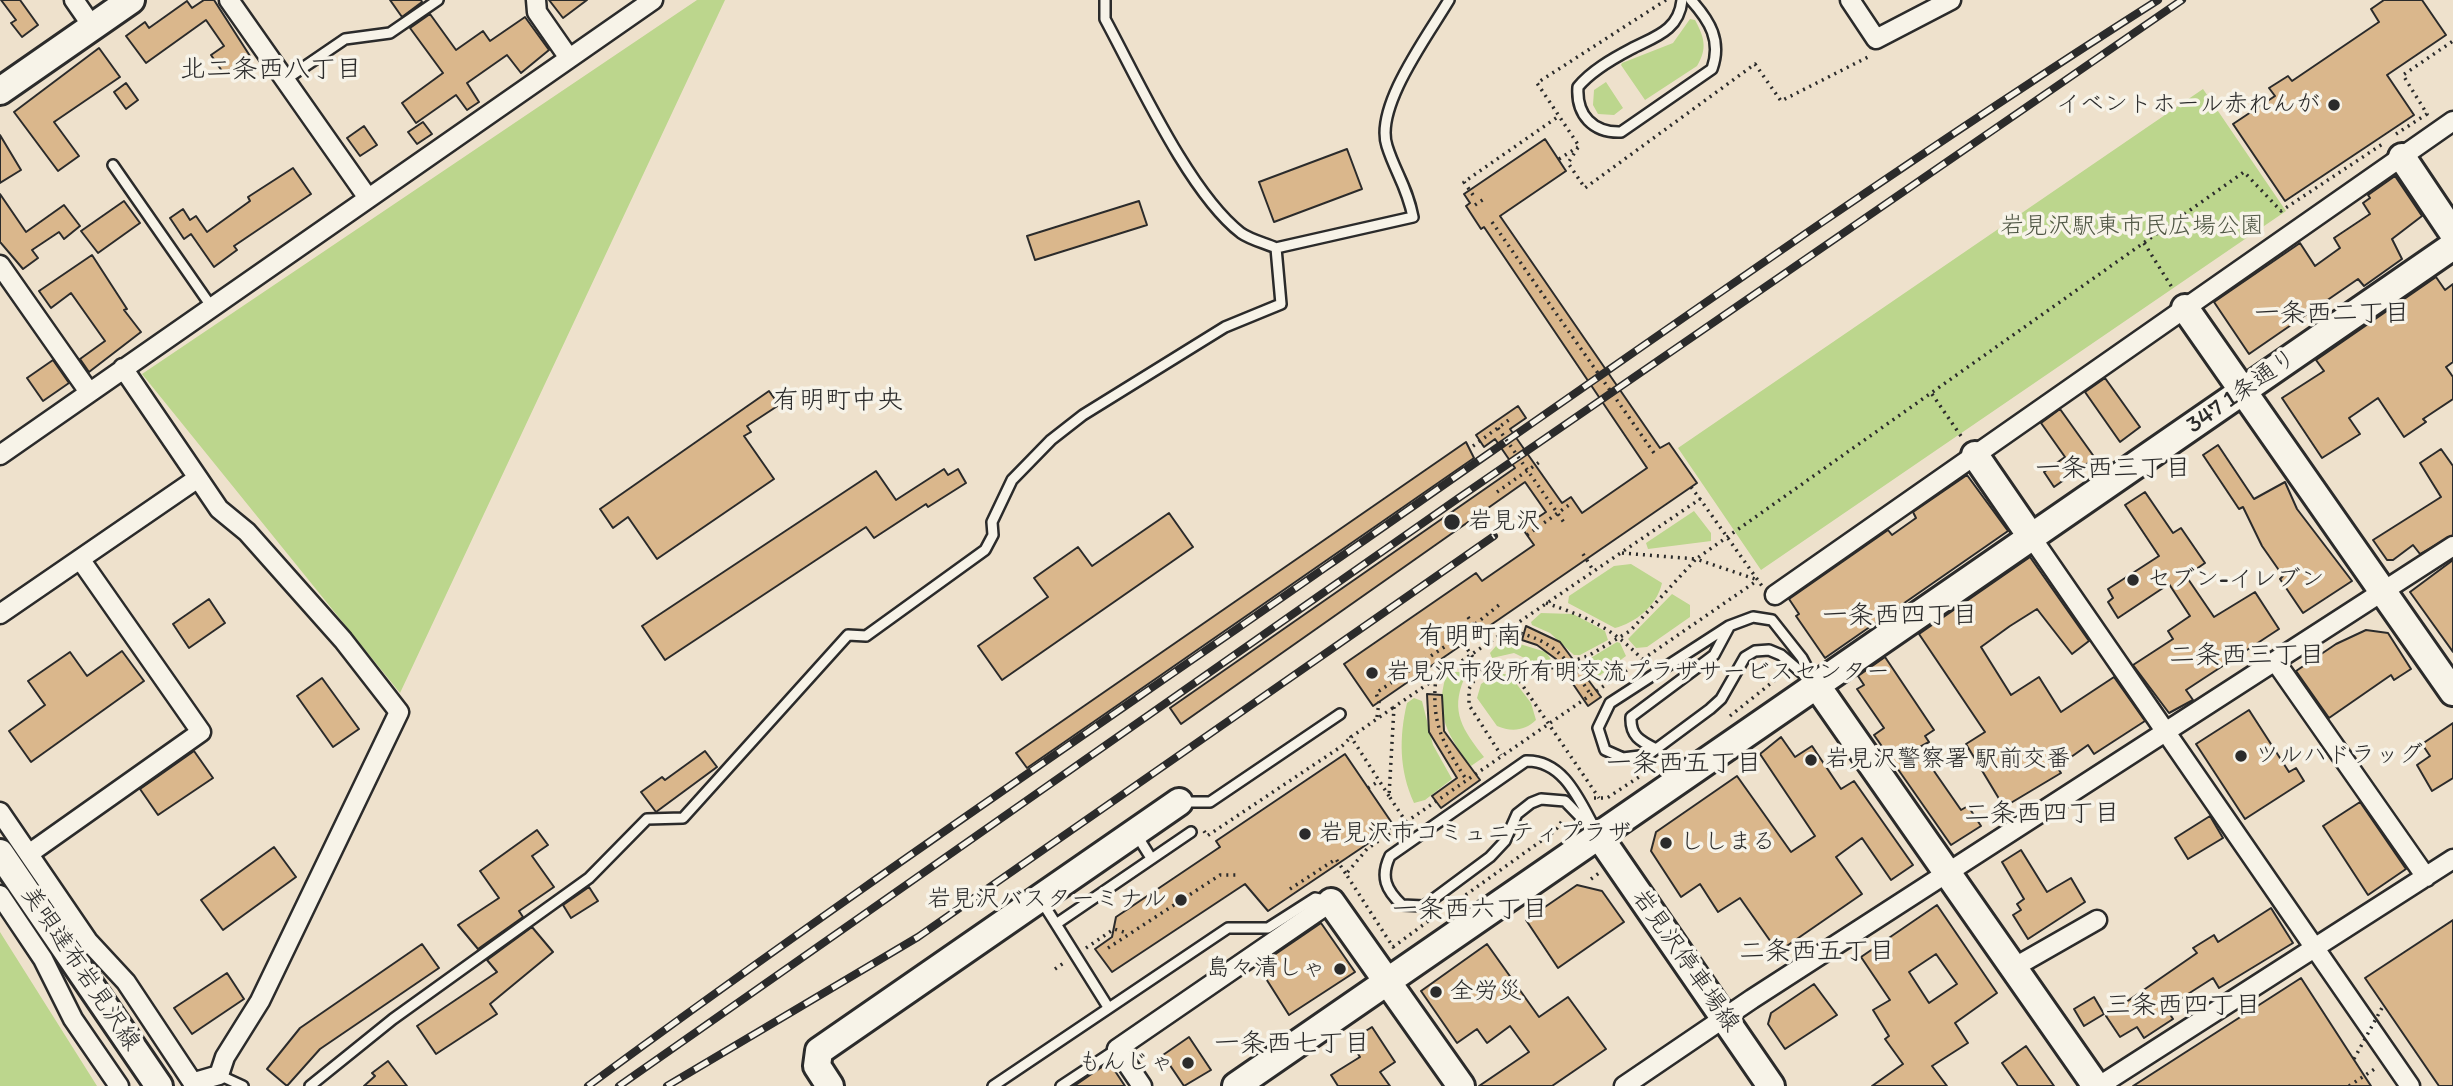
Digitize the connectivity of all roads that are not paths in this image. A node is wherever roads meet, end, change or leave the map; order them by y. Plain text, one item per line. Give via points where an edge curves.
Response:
1 (74, 0) edge
2 (131, 0) edge
3 (229, 0) edge
4 (438, 0) edge
5 (536, 0) edge
6 (653, 0) edge
7 (1105, 0) edge
8 (1449, 0) edge
9 (1682, 0) edge
10 (1691, 0) edge
11 (1850, 0) edge
12 (1951, 0) edge
13 (92, 26) junction
14 (569, 58) junction
15 (285, 80) junction
16 (0, 91) edge
17 (2453, 121) edge
18 (2402, 157) junction
19 (113, 166) dead end
20 (368, 198) junction
21 (2453, 233) edge
22 (2453, 246) edge
23 (1276, 248) junction
24 (0, 265) edge
25 (211, 306) junction
26 (2185, 308) junction
27 (123, 368) junction
28 (2245, 390) junction
29 (89, 392) junction
30 (0, 455) edge
31 (1975, 455) junction
32 (198, 478) junction
33 (2032, 538) junction
34 (2453, 546) edge
35 (80, 559) junction
36 (1769, 592) road end
37 (2384, 592) junction
38 (0, 614) edge
39 (1729, 626) junction
40 (2275, 661) junction
41 (1817, 686) junction
42 (2453, 692) edge
43 (1340, 714) dead end
44 (2163, 732) junction
45 (1656, 749) junction
46 (1179, 802) joint
47 (1578, 808) junction
48 (0, 812) edge
49 (1135, 832) junction
50 (1191, 832) dead end
51 (1599, 836) junction
52 (0, 853) edge
53 (30, 853) junction
54 (1151, 859) junction
55 (2453, 859) edge
56 (1945, 874) junction
57 (2426, 877) junction
58 (0, 895) edge
59 (1040, 898) junction
60 (1332, 902) junction
61 (2097, 920) dead end
62 (1056, 924) junction
63 (2316, 949) junction
64 (2013, 968) junction
65 (1389, 983) junction
66 (1108, 1007) junction
67 (1724, 1018) junction
68 (1117, 1049) junction
69 (219, 1074) junction
70 (195, 1084) edge
71 (119, 1086) edge
72 (159, 1086) edge
73 (243, 1086) edge
74 (310, 1086) edge
75 (830, 1086) edge
76 (993, 1086) edge
77 (1061, 1086) edge
78 (1142, 1086) edge
79 (1236, 1086) edge
80 (1461, 1086) edge
81 (1624, 1086) edge
82 (1771, 1086) edge
83 (2098, 1086) edge
84 (2410, 1086) edge

1 - 13 street
2 - 13 street
3 - 15 street
4 - 15 lane via 390,33 345,39
5 - 14 street via 537,12
6 - 14 street
7 - 23 lane via 1105,19 1196,180 1243,234
8 - 23 lane via 1388,106 1386,144 1408,190 1413,217
9 - 10 lane via 1675,22 1665,33 1632,48 1578,87 1579,108 1590,123 1621,132 1712,69 1717,38
11 - 12 street via 1876,38
13 - 16 street
14 - 20 street
15 - 20 street
17 - 18 street
18 - 21 street
18 - 26 street
19 - 25 lane
20 - 25 street
22 - 28 street, 347 1条通り
23 - 74 lane via 1281,303 1225,327 1083,415 1051,440 1012,480 992,522 993,535 985,550 866,636 848,635 683,818 647,820 589,878 393,1019
24 - 29 street
25 - 27 street
26 - 28 street
26 - 31 street
27 - 29 street
27 - 32 street
28 - 33 street, 347 1条通り
28 - 37 street
29 - 30 street
31 - 33 street
31 - 36 street
32 - 35 street
32 - 69 street via 219,509 254,540 343,640 399,712 260,1001
33 - 41 street, 347 1条通り
33 - 44 street
34 - 37 street
35 - 38 street
35 - 53 street via 201,732
37 - 40 street
37 - 42 street
39 - 41 lane via 1753,617 1772,620
39 - 45 lane via 1714,655 1631,717 1630,728 1637,740
39 - 45 lane via 1611,703 1601,716 1600,741 1613,756 1636,758
40 - 44 street
40 - 57 street
41 - 45 lane via 1781,655 1755,651 1745,657 1721,699
41 - 51 street, 347 1条通り
41 - 56 street
43 - 46 lane via 1210,802
44 - 56 street
44 - 63 street
46 - 49 street
47 - 47 lane via 1565,801 1531,803 1517,814 1505,841 1490,857 1424,906 1402,905 1386,886 1384,873 1390,856 1525,761 1555,767
47 - 51 lane
48 - 53 street
49 - 54 lane
49 - 59 street
50 - 54 lane
51 - 65 street, 347 1条通り
51 - 67 street, 岩見沢停車場線
52 - 72 street, 美唄達布岩見沢線
53 - 70 street via 88,941 121,976
54 - 62 lane
55 - 57 street
56 - 64 street
56 - 67 street
57 - 63 street
58 - 71 street
59 - 62 lane
59 - 75 street via 820,1051 817,1066
60 - 65 street
60 - 66 lane via 1315,898 1268,928 1228,928
60 - 68 street
61 - 64 street
62 - 66 lane
63 - 83 street
63 - 84 street
64 - 83 street
65 - 79 street, 347 1条通り
65 - 80 street
66 - 76 lane
67 - 81 street
67 - 82 street, 岩見沢停車場線
68 - 77 lane
68 - 78 street
69 - 70 street
69 - 73 lane

